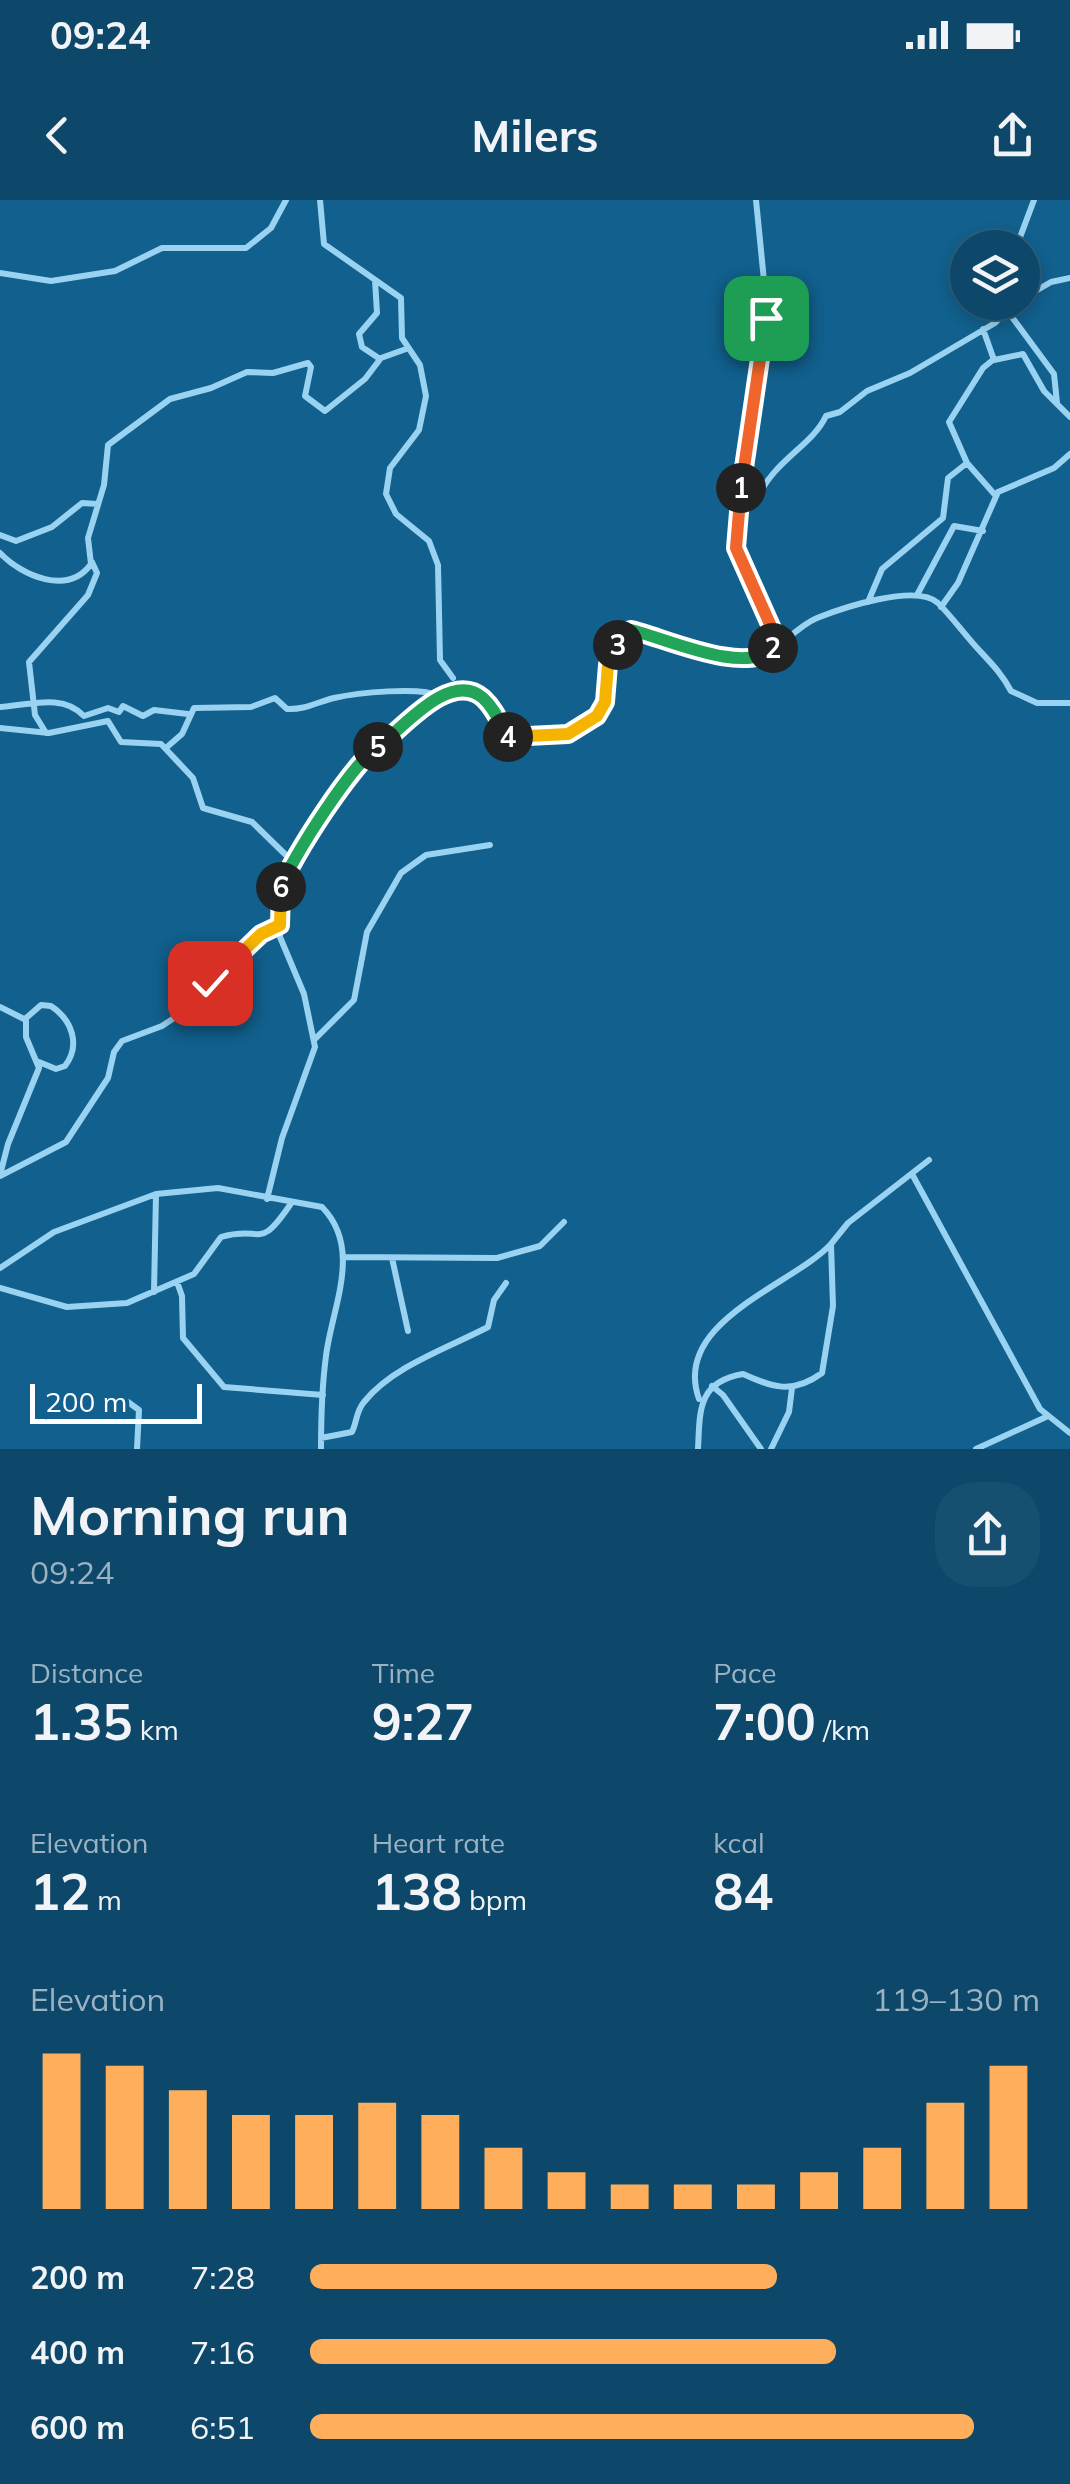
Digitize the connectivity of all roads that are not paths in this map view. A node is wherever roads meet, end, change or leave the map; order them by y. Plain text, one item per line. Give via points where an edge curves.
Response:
1 (286, 200) edge
2 (320, 200) edge
3 (756, 200) edge
4 (1034, 200) edge
5 (1023, 230) edge
6 (0, 272) edge
7 (1070, 278) edge
8 (375, 280) junction
9 (1040, 288) edge
10 (992, 320) edge
11 (1014, 320) edge
12 (983, 329) junction
13 (406, 349) junction
14 (380, 359) junction
15 (994, 359) junction
16 (1057, 404) junction
17 (1070, 417) edge
18 (1069, 457) edge
19 (967, 463) junction
20 (763, 483) junction
21 (742, 490) junction
22 (996, 496) junction
23 (740, 503) junction
24 (98, 504) junction
25 (983, 531) junction
26 (0, 535) edge
27 (0, 553) edge
28 (92, 561) junction
29 (917, 596) junction
30 (868, 602) junction
31 (941, 608) junction
32 (778, 642) junction
33 (453, 678) dead end
34 (439, 696) junction
35 (1070, 703) edge
36 (33, 704) junction
37 (0, 707) edge
38 (188, 714) junction
39 (0, 728) edge
40 (46, 733) junction
41 (167, 746) junction
42 (490, 845) dead end
43 (292, 861) junction
44 (280, 925) junction
45 (190, 954) dead end
46 (216, 977) junction
47 (0, 1008) edge
48 (25, 1019) junction
49 (315, 1039) junction
50 (38, 1062) junction
51 (929, 1160) dead end
52 (912, 1174) junction
53 (0, 1176) edge
54 (156, 1194) junction
55 (267, 1199) junction
56 (292, 1202) junction
57 (564, 1222) dead end
58 (831, 1244) junction
59 (344, 1257) junction
60 (392, 1258) junction
61 (1, 1266) edge
62 (178, 1282) junction
63 (506, 1284) dead end
64 (0, 1288) edge
65 (154, 1292) junction
66 (408, 1331) dead end
67 (712, 1386) junction
68 (792, 1388) junction
69 (323, 1395) junction
70 (700, 1401) junction
71 (128, 1402) dead end
72 (1046, 1416) junction
73 (1070, 1433) edge
74 (321, 1438) junction
75 (136, 1449) edge
76 (322, 1449) edge
77 (698, 1449) edge
78 (762, 1449) edge
79 (772, 1449) edge
80 (976, 1449) edge

1 - 6 street via 271,228 246,248 162,248 115,271 52,281
2 - 8 street via 321,240
3 - 21 street via 767,311
4 - 5 street
7 - 9 street
8 - 13 street via 401,298
8 - 14 street via 377,313 358,334 362,348
10 - 12 street
11 - 16 street via 1054,374
12 - 15 street
12 - 20 street via 826,416
13 - 14 street
13 - 33 street via 424,377 425,406 414,440 390,468 386,494 396,514 429,541 438,565 440,660
14 - 24 street via 325,411 305,396 308,363 248,372 170,399 108,445
15 - 16 street via 1023,354
15 - 19 street via 949,420
16 - 17 street
18 - 22 street
19 - 22 street
19 - 30 street via 948,478 944,518 882,570
20 - 21 street
20 - 23 street via 758,499
21 - 23 street
22 - 25 street
23 - 32 street via 740,561
24 - 26 street via 80,504 52,527 16,541
24 - 28 street via 88,538
25 - 29 street via 954,526
25 - 31 street
27 - 28 street via 19,570 55,580 82,575
28 - 36 street via 97,573 88,595 29,662
29 - 30 street
29 - 31 street
30 - 32 street via 818,618
31 - 35 street via 1005,676 1011,691 1037,703
32 - 34 street via 766,656 748,660 626,631 608,665 602,709 568,734 511,738 478,695
34 - 38 street via 373,693 300,710 286,709 275,698 251,708
34 - 43 street via 364,757
36 - 37 street
36 - 38 street via 57,702 84,716 108,708 119,712 122,706 143,716 154,710
36 - 40 street
38 - 41 street via 182,734
39 - 40 street
40 - 41 street via 104,721 122,742
41 - 43 street via 193,778 203,808 247,819
42 - 49 street via 426,855 401,874 368,932 354,1000
43 - 44 street via 281,886
44 - 46 street
44 - 49 street
45 - 46 street
46 - 53 street via 189,1008 117,1046 110,1074 66,1142
47 - 48 street
48 - 50 street
48 - 50 street via 41,1005 52,1006 73,1035 65,1066
49 - 55 street
50 - 53 street
51 - 52 street
52 - 58 street
52 - 72 street
54 - 55 street via 205,1187
54 - 61 street via 54,1232
54 - 65 street
55 - 56 street
56 - 59 street via 327,1211
56 - 62 street via 263,1235 221,1237 198,1271
57 - 60 street via 540,1246 503,1257
58 - 68 street via 834,1296 825,1367
58 - 70 street via 722,1325 696,1368
59 - 60 street
59 - 69 street
60 - 66 street
62 - 65 street
62 - 69 street via 183,1338 224,1387
63 - 74 street via 488,1327 374,1392 360,1407 352,1432
64 - 65 street via 67,1307 116,1305
67 - 68 street via 743,1374 769,1387
67 - 70 street
67 - 78 street
68 - 79 street
69 - 74 street
70 - 77 street
71 - 75 street via 139,1413
72 - 73 street
72 - 80 street
74 - 76 street

